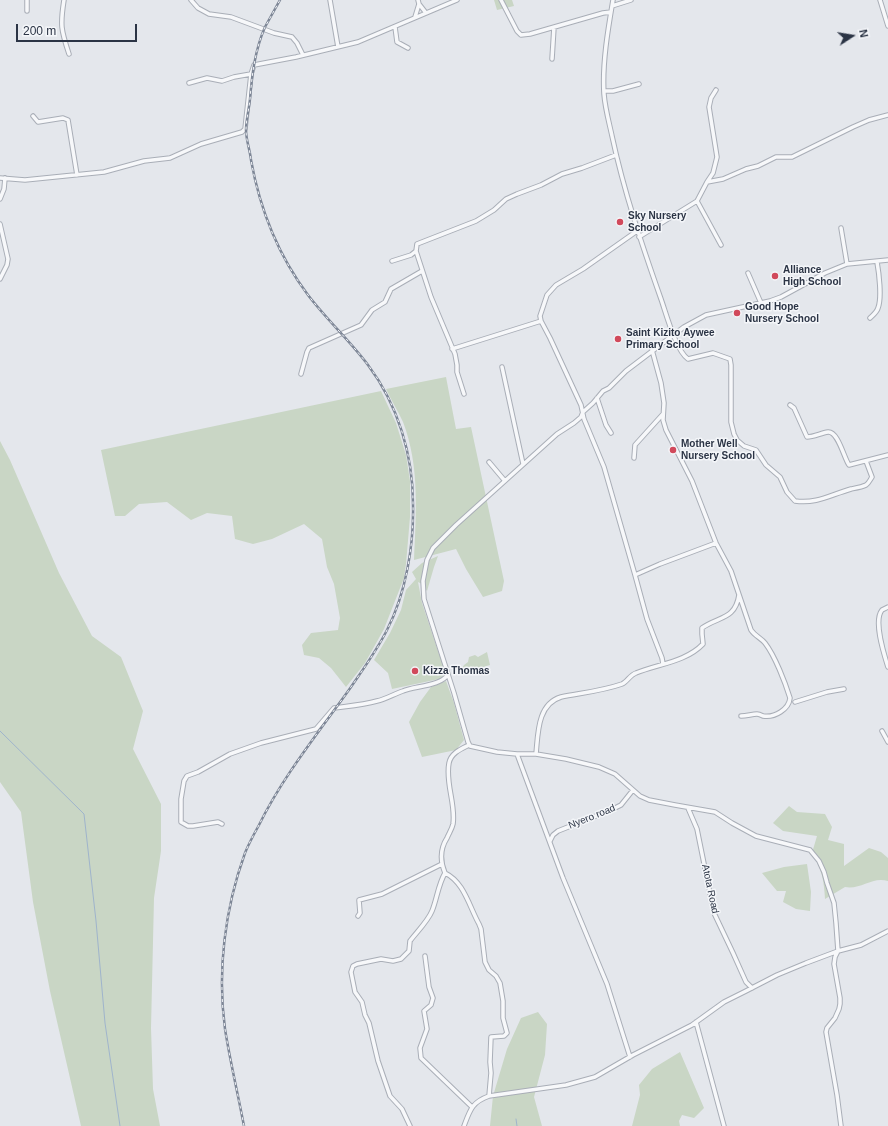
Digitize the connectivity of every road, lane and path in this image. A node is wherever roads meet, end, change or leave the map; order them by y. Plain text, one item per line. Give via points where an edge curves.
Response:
1 (27, 0) edge
2 (64, 0) edge
3 (191, 0) edge
4 (330, 0) edge
5 (457, 0) edge
6 (501, 0) edge
7 (613, 0) edge
8 (631, 0) edge
9 (880, 0) edge
10 (418, 2) edge
11 (612, 6) junction
12 (27, 11) dead end
13 (611, 12) junction
14 (426, 13) junction
15 (415, 17) junction
16 (888, 26) edge
17 (395, 27) junction
18 (554, 27) junction
19 (338, 47) junction
20 (408, 48) dead end
21 (69, 54) dead end
22 (303, 55) junction
23 (552, 59) dead end
24 (251, 74) junction
25 (189, 83) dead end
26 (639, 84) dead end
27 (716, 90) dead end
28 (604, 91) junction
29 (888, 115) edge
30 (33, 116) dead end
31 (616, 155) junction
32 (77, 175) junction
33 (0, 178) edge
34 (5, 178) junction
35 (707, 182) junction
36 (0, 200) edge
37 (697, 201) junction
38 (0, 224) edge
39 (842, 228) dead end
40 (637, 231) junction
41 (639, 238) junction
42 (721, 245) dead end
43 (416, 251) junction
44 (888, 260) edge
45 (392, 261) dead end
46 (877, 262) junction
47 (847, 264) junction
48 (422, 271) junction
49 (748, 273) dead end
50 (0, 279) edge
51 (761, 303) junction
52 (870, 318) dead end
53 (541, 320) junction
54 (673, 335) junction
55 (452, 349) junction
56 (652, 350) junction
57 (502, 367) dead end
58 (301, 374) dead end
59 (464, 394) dead end
60 (597, 398) junction
61 (790, 405) dead end
62 (583, 412) junction
63 (663, 414) junction
64 (611, 433) dead end
65 (888, 455) edge
66 (634, 458) dead end
67 (866, 461) junction
68 (489, 462) dead end
69 (523, 464) junction
70 (505, 481) junction
71 (716, 543) junction
72 (635, 575) junction
73 (739, 593) junction
74 (888, 607) edge
75 (663, 664) junction
76 (888, 667) edge
77 (448, 674) junction
78 (844, 689) dead end
79 (795, 702) dead end
80 (741, 716) dead end
81 (882, 731) dead end
82 (888, 742) edge
83 (469, 745) junction
84 (517, 754) junction
85 (536, 754) junction
86 (633, 790) junction
87 (688, 808) junction
88 (222, 824) dead end
89 (549, 842) junction
90 (442, 864) junction
91 (445, 873) junction
92 (358, 916) dead end
93 (888, 931) edge
94 (838, 951) junction
95 (425, 956) dead end
96 (752, 988) junction
97 (696, 1022) junction
98 (630, 1057) junction
99 (489, 1096) junction
100 (472, 1107) junction
101 (410, 1126) edge
102 (464, 1126) edge
103 (724, 1126) edge
104 (841, 1126) edge

1 - 12 street
2 - 21 street via 61,30
3 - 22 street via 198,8 209,14 231,17 292,37
4 - 19 street
5 - 14 street
6 - 18 street via 519,34
7 - 11 street
8 - 11 street
9 - 16 street
10 - 14 street
10 - 15 street
11 - 13 street
13 - 18 street
13 - 28 street
14 - 15 street
15 - 17 street
17 - 19 street
17 - 20 street via 397,42
18 - 23 street
19 - 22 street
22 - 24 street via 254,65
24 - 25 street via 234,76 222,81 207,78
24 - 32 street via 244,131 201,144 170,158
26 - 28 street
27 - 35 street via 709,107 717,157 713,173
28 - 31 street
29 - 35 street via 858,125 792,157 776,157 723,179
30 - 32 street via 38,122 63,118 68,120
31 - 40 street
31 - 43 street via 562,174 506,199 476,221 416,244
32 - 34 street via 25,180
33 - 34 street
34 - 36 street
35 - 37 street
37 - 41 street
37 - 42 street
38 - 50 street via 8,259
39 - 47 street
40 - 41 street
40 - 53 street via 553,288 546,299
41 - 54 street
43 - 45 street
43 - 48 street
44 - 46 street
46 - 47 street
46 - 52 street via 878,308
47 - 51 street via 781,297
48 - 55 street
48 - 58 street via 394,286 384,302 372,310 361,324 309,348
49 - 51 street
51 - 54 street via 706,315
53 - 55 street
53 - 62 street
54 - 56 street
54 - 67 street via 688,360 713,353 730,359 731,422 734,434 744,446 756,450 766,465 780,476 787,492 795,501 819,501 869,483 872,477
55 - 59 street
56 - 60 street
56 - 63 street via 662,382
57 - 69 street
60 - 62 street
60 - 64 street
61 - 67 street via 794,408 807,437 832,432 849,465
62 - 69 street
62 - 72 street via 604,467
63 - 66 street via 635,445
63 - 71 street via 666,430 697,492
65 - 67 street
68 - 70 street
69 - 70 street
70 - 77 street via 443,538 427,560 423,581 424,598
71 - 72 street
71 - 73 street
72 - 75 street
73 - 75 street via 732,613 702,628 703,645 683,658
73 - 80 street via 751,630 767,648 782,675 790,700 780,713
74 - 76 street via 882,610 878,617
75 - 85 street via 633,674 622,684 556,698 542,715
77 - 83 street
77 - 88 street via 440,681 407,689 377,702 334,708 316,730 257,744 227,755 187,776 181,799 181,822 188,826 218,822
78 - 79 street
81 - 82 street
83 - 84 street
83 - 90 street via 453,755 449,763 454,821 442,849
84 - 85 street
84 - 89 street
85 - 86 street via 606,769
86 - 87 street via 649,800
86 - 89 street, Nyero road via 621,805 558,831
87 - 94 street via 715,812 756,836 810,850 824,872 834,903
87 - 96 street, Atota Road via 697,829 714,913 746,982
89 - 98 street via 606,984
90 - 91 street
90 - 92 street via 382,894 359,900
91 - 99 street via 462,889 479,924 485,962 498,979 503,998 503,1018 507,1034 491,1037
91 - 101 street via 432,912 410,941 407,954 396,961 381,959 357,964 351,972 355,992 362,1002 390,1096 402,1110
93 - 94 street via 861,945
94 - 96 street via 777,975
94 - 104 street via 834,960 840,1004 826,1032
95 - 100 street via 433,1001 424,1011 427,1029 420,1045 420,1055 424,1062
96 - 97 street via 724,1002
97 - 98 street
97 - 103 street
98 - 99 street via 595,1077 574,1084
99 - 100 street via 480,1099
100 - 102 street

